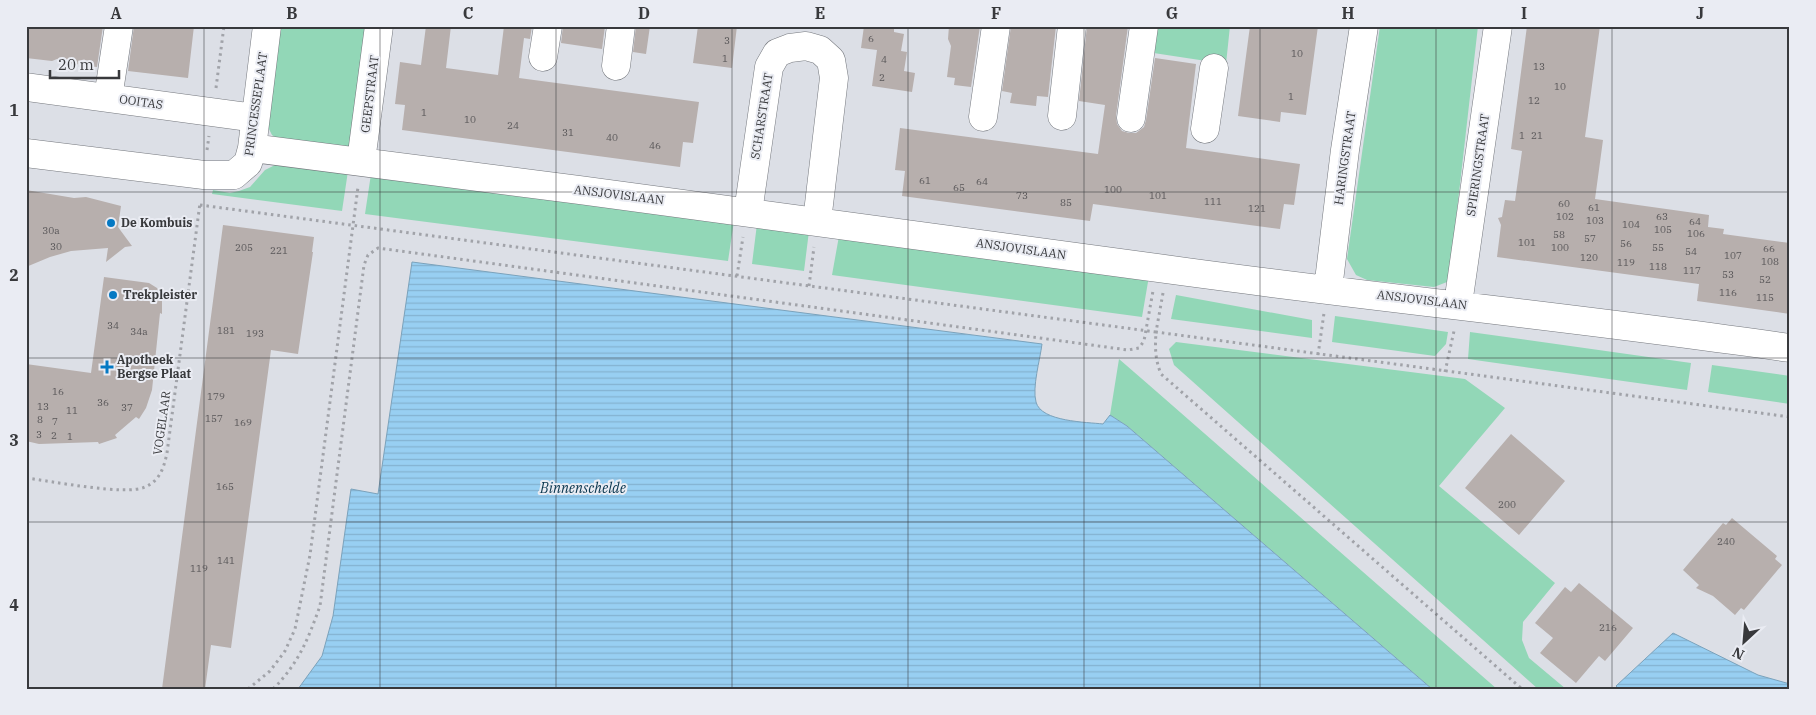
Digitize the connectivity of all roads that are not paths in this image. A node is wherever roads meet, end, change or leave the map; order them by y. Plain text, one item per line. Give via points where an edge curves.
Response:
1 (119, 26) edge
2 (267, 26) edge
3 (379, 26) edge
4 (548, 26) edge
5 (621, 26) edge
6 (996, 26) edge
7 (1072, 26) edge
8 (1144, 26) edge
9 (1364, 26) edge
10 (1498, 26) edge
11 (808, 36) edge
12 (544, 57) dead end
13 (616, 66) dead end
14 (1214, 68) dead end
15 (26, 87) edge
16 (108, 98) junction
17 (1062, 116) dead end
18 (983, 117) dead end
19 (255, 118) junction
20 (1131, 118) dead end
21 (1205, 129) dead end
22 (252, 148) junction
23 (26, 152) edge
24 (361, 161) junction
25 (748, 212) junction
26 (816, 222) junction
27 (1328, 289) junction
28 (1458, 304) junction
29 (1790, 348) edge

1 - 16 street
2 - 19 street, PRINCESSEPLAAT
3 - 24 street, GEEPSTRAAT
4 - 12 street
5 - 13 street
6 - 18 street
7 - 17 street
8 - 20 street
9 - 27 street, HARINGSTRAAT
10 - 28 street, SPIERINGSTRAAT
11 - 25 street, SCHARSTRAAT via 777,53 769,67
11 - 26 street, SCHARSTRAAT via 831,60 834,78
14 - 21 street
15 - 16 street, OOITAS
16 - 19 street, OOITAS
19 - 22 street, PRINCESSEPLAAT
22 - 23 street, PRINCESSEPLAAT via 248,163 234,175 204,175
22 - 24 street, ANSJOVISLAAN
24 - 25 street, ANSJOVISLAAN
25 - 26 street, ANSJOVISLAAN
26 - 27 street, ANSJOVISLAAN via 1166,277
27 - 28 street, ANSJOVISLAAN
28 - 29 street, ANSJOVISLAAN

